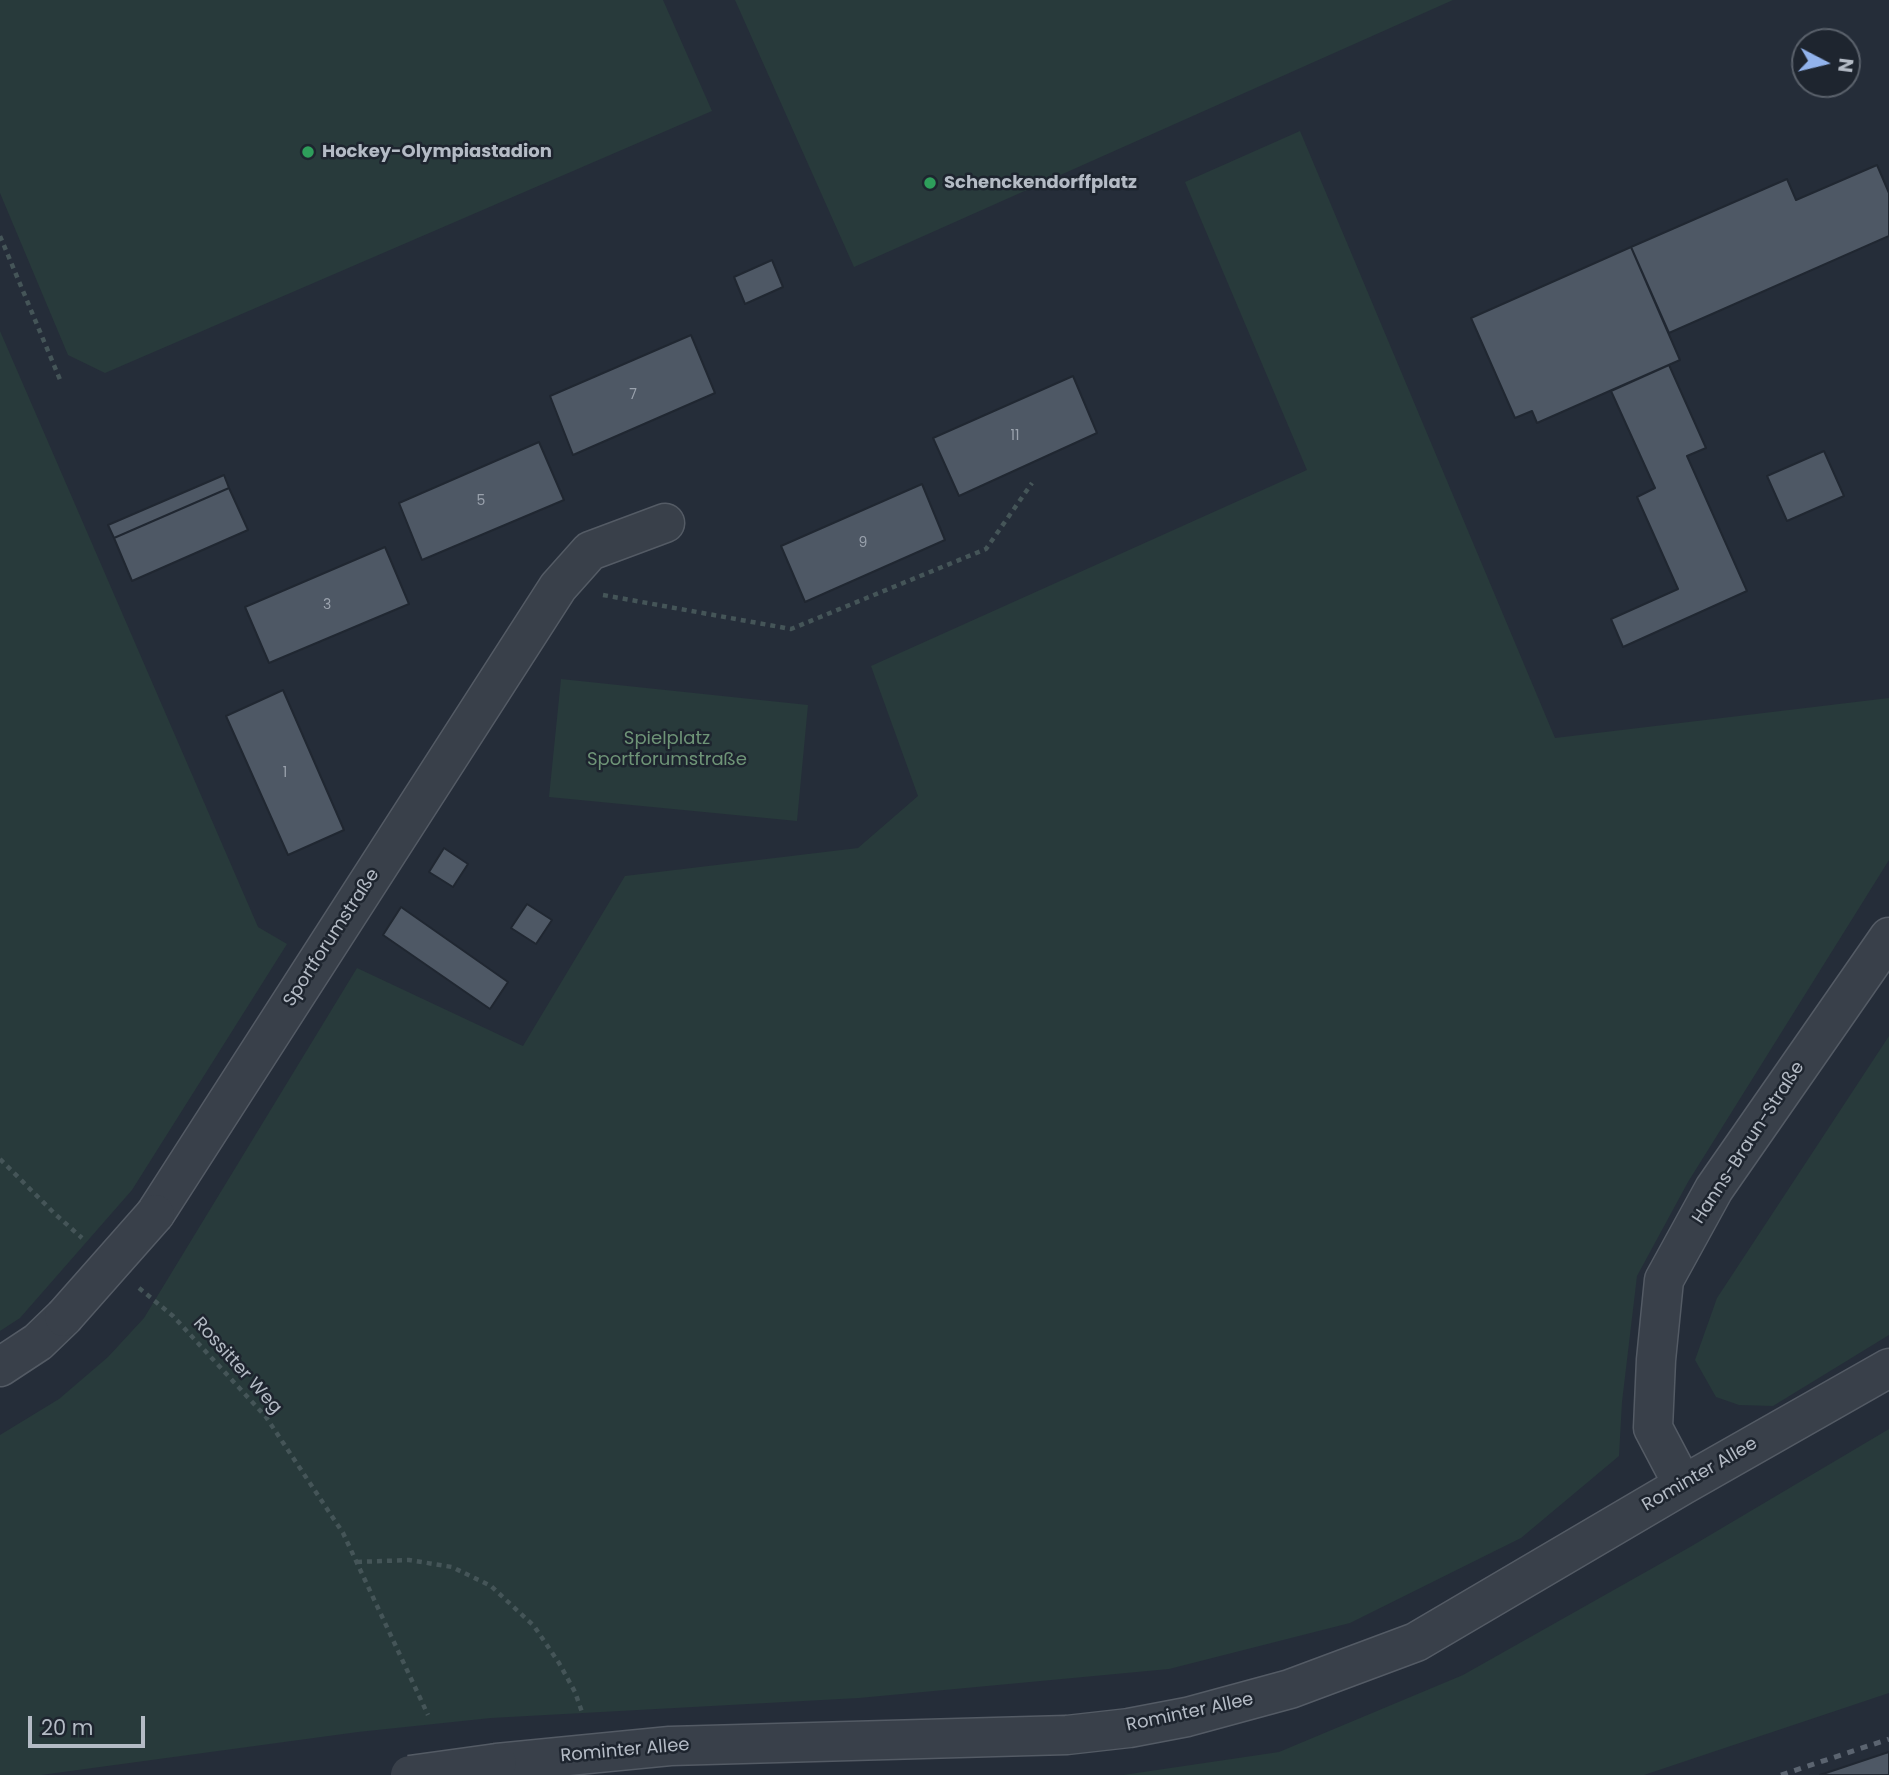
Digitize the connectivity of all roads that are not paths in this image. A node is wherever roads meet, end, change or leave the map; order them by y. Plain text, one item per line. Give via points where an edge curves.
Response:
1 (665, 523) dead end
2 (1889, 937) edge
3 (0, 1367) edge
4 (1889, 1368) edge
5 (1683, 1485) junction
6 (410, 1775) edge

1 - 3 street, Sportforumstraße, bridge via 590,551 558,587 155,1214 64,1317 38,1342
2 - 5 street, Hanns-Braun-Straße via 1714,1189 1664,1280 1653,1428
4 - 5 street, Rominter Allee
5 - 6 street, Rominter Allee, bridge via 1416,1642 1290,1689 1187,1717 1067,1735 670,1746

